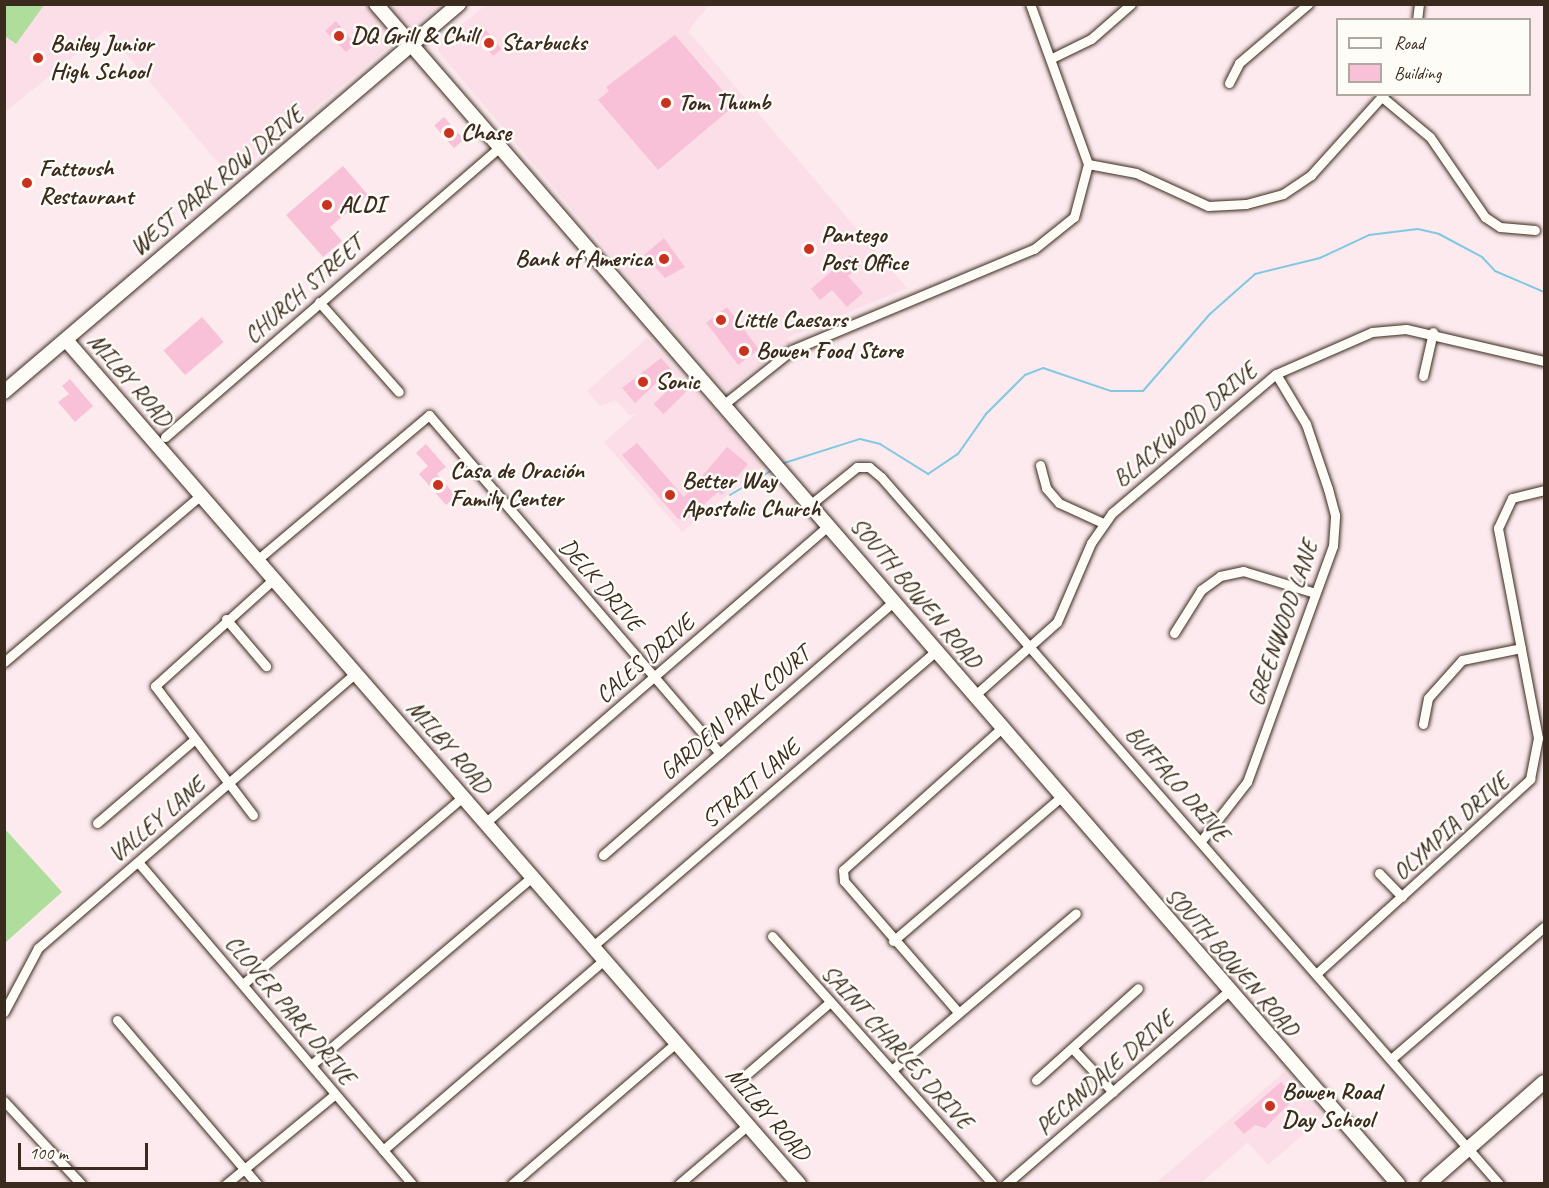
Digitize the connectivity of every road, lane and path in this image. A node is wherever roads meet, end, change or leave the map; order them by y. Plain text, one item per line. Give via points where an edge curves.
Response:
1 (376, 4) edge
2 (459, 4) edge
3 (1030, 4) edge
4 (1131, 4) edge
5 (1308, 4) edge
6 (411, 45) junction
7 (1052, 58) junction
8 (1229, 83) dead end
9 (1383, 96) edge
10 (497, 149) junction
11 (1088, 164) junction
12 (1535, 230) dead end
13 (319, 302) junction
14 (1433, 332) junction
15 (66, 340) junction
16 (1545, 361) edge
17 (1276, 375) junction
18 (1423, 376) dead end
19 (4, 392) edge
20 (399, 392) dead end
21 (723, 405) junction
22 (165, 436) dead end
23 (1040, 465) dead end
24 (1545, 490) edge
25 (201, 495) junction
26 (811, 504) junction
27 (1103, 523) junction
28 (830, 525) junction
29 (257, 560) junction
30 (274, 579) junction
31 (1315, 592) junction
32 (894, 601) junction
33 (226, 619) junction
34 (1174, 633) dead end
35 (1030, 647) junction
36 (1521, 648) junction
37 (935, 652) junction
38 (4, 662) edge
39 (266, 666) dead end
40 (355, 673) junction
41 (654, 677) junction
42 (974, 696) junction
43 (1423, 724) dead end
44 (1003, 727) junction
45 (194, 740) junction
46 (720, 753) junction
47 (228, 786) junction
48 (1062, 796) junction
49 (463, 797) junction
50 (253, 815) dead end
51 (97, 823) dead end
52 (485, 823) junction
53 (1201, 842) junction
54 (603, 855) dead end
55 (138, 862) junction
56 (1379, 873) dead end
57 (532, 877) junction
58 (1402, 897) junction
59 (1076, 913) dead end
60 (1545, 927) edge
61 (772, 936) dead end
62 (893, 941) junction
63 (593, 946) junction
64 (604, 960) junction
65 (1316, 974) junction
66 (243, 984) junction
67 (1138, 988) dead end
68 (1228, 992) junction
69 (830, 1002) junction
70 (4, 1012) edge
71 (958, 1012) junction
72 (117, 1020) dead end
73 (676, 1043) junction
74 (1072, 1047) junction
75 (1391, 1059) junction
76 (311, 1065) junction
77 (894, 1069) junction
78 (748, 1073) dead end
79 (1036, 1080) dead end
80 (1545, 1082) edge
81 (1113, 1092) junction
82 (335, 1094) junction
83 (4, 1101) edge
84 (748, 1125) junction
85 (1468, 1148) junction
86 (383, 1149) junction
87 (1381, 1164) junction
88 (245, 1169) junction
89 (81, 1184) edge
90 (226, 1184) edge
91 (257, 1184) edge
92 (412, 1184) edge
93 (512, 1184) edge
94 (679, 1184) edge
95 (799, 1184) edge
96 (993, 1184) edge
97 (1006, 1184) edge
98 (1387, 1184) edge
99 (1398, 1184) edge
100 (1428, 1184) edge
101 (1499, 1184) edge

1 - 6 main road, SOUTH BOWEN ROAD
2 - 6 main road, WEST PARK ROW DRIVE
3 - 7 street
4 - 7 street via 1091,39
5 - 8 street via 1239,63
6 - 10 main road, SOUTH BOWEN ROAD
6 - 15 main road, WEST PARK ROW DRIVE
7 - 11 street
9 - 11 street via 1311,175 1283,194 1246,204 1208,206 1136,173
9 - 12 street via 1430,137 1485,217 1500,227
10 - 13 street, CHURCH STREET
10 - 21 main road, SOUTH BOWEN ROAD
11 - 21 street via 1074,217 1034,249 822,335 774,362
13 - 20 street
13 - 22 street, CHURCH STREET
14 - 16 street, BLACKWOOD DRIVE
14 - 17 street, BLACKWOOD DRIVE via 1372,332
14 - 18 street
15 - 19 main road, WEST PARK ROW DRIVE
15 - 25 main road, MILBY ROAD
17 - 27 street, BLACKWOOD DRIVE
17 - 31 street, GREENWOOD LANE via 1306,424 1335,515 1333,546
21 - 26 main road, SOUTH BOWEN ROAD
23 - 27 street via 1043,482 1059,503
24 - 36 street, OLYMPIA DRIVE via 1512,498 1499,516
25 - 29 main road, MILBY ROAD
25 - 38 street
26 - 28 main road, SOUTH BOWEN ROAD
26 - 35 street, BUFFALO DRIVE via 850,471 869,467
27 - 35 street, BLACKWOOD DRIVE via 1067,607
28 - 32 main road, SOUTH BOWEN ROAD
28 - 41 street, CALES DRIVE
29 - 30 main road, MILBY ROAD
29 - 41 street, DELK DRIVE via 429,416
30 - 33 street
30 - 40 main road, MILBY ROAD
31 - 34 street via 1243,571 1220,576 1201,590
31 - 53 street, GREENWOOD LANE via 1247,782
32 - 37 main road, SOUTH BOWEN ROAD
32 - 46 street, GARDEN PARK COURT
33 - 39 street
33 - 45 street via 155,683
35 - 42 street, BLACKWOOD DRIVE
35 - 53 street, BUFFALO DRIVE
36 - 43 street via 1462,660 1428,698
36 - 58 street, OLYMPIA DRIVE via 1538,738 1530,779
37 - 42 main road, SOUTH BOWEN ROAD
37 - 63 street, STRAIT LANE
40 - 47 street, VALLEY LANE
40 - 49 main road, MILBY ROAD
41 - 46 street, DELK DRIVE
41 - 52 street, CALES DRIVE
42 - 44 main road, SOUTH BOWEN ROAD
44 - 48 main road, SOUTH BOWEN ROAD
44 - 62 street via 843,870 844,880
45 - 47 street
45 - 51 street
46 - 54 street, GARDEN PARK COURT
47 - 50 street
47 - 55 street, VALLEY LANE
48 - 62 street
48 - 68 main road, SOUTH BOWEN ROAD
49 - 52 main road, MILBY ROAD
49 - 66 street
52 - 57 main road, MILBY ROAD
53 - 65 street, BUFFALO DRIVE
55 - 66 street, CLOVER PARK DRIVE
55 - 70 street, VALLEY LANE via 38,948
56 - 58 street
57 - 63 main road, MILBY ROAD
57 - 76 street
58 - 65 street, OLYMPIA DRIVE
59 - 71 street
60 - 75 street
61 - 69 street, SAINT CHARLES DRIVE
62 - 71 street
63 - 64 main road, MILBY ROAD
64 - 73 main road, MILBY ROAD
64 - 86 street
65 - 75 street, BUFFALO DRIVE
66 - 76 street, CLOVER PARK DRIVE
67 - 74 street
68 - 81 street, PECANDALE DRIVE
68 - 87 main road, SOUTH BOWEN ROAD
69 - 77 street, SAINT CHARLES DRIVE
69 - 78 street
71 - 77 street
72 - 88 street
73 - 84 main road, MILBY ROAD
73 - 93 street
74 - 79 street
74 - 81 street
75 - 85 street, BUFFALO DRIVE
76 - 82 street, CLOVER PARK DRIVE
77 - 96 street, SAINT CHARLES DRIVE
80 - 85 main road
81 - 97 street, PECANDALE DRIVE
82 - 86 street, CLOVER PARK DRIVE
82 - 88 street
83 - 89 street
84 - 94 street
84 - 95 main road, MILBY ROAD
85 - 100 main road
85 - 101 street, BUFFALO DRIVE
86 - 92 street, CLOVER PARK DRIVE
87 - 98 main road
87 - 99 main road, SOUTH BOWEN ROAD
88 - 90 street
88 - 91 street

